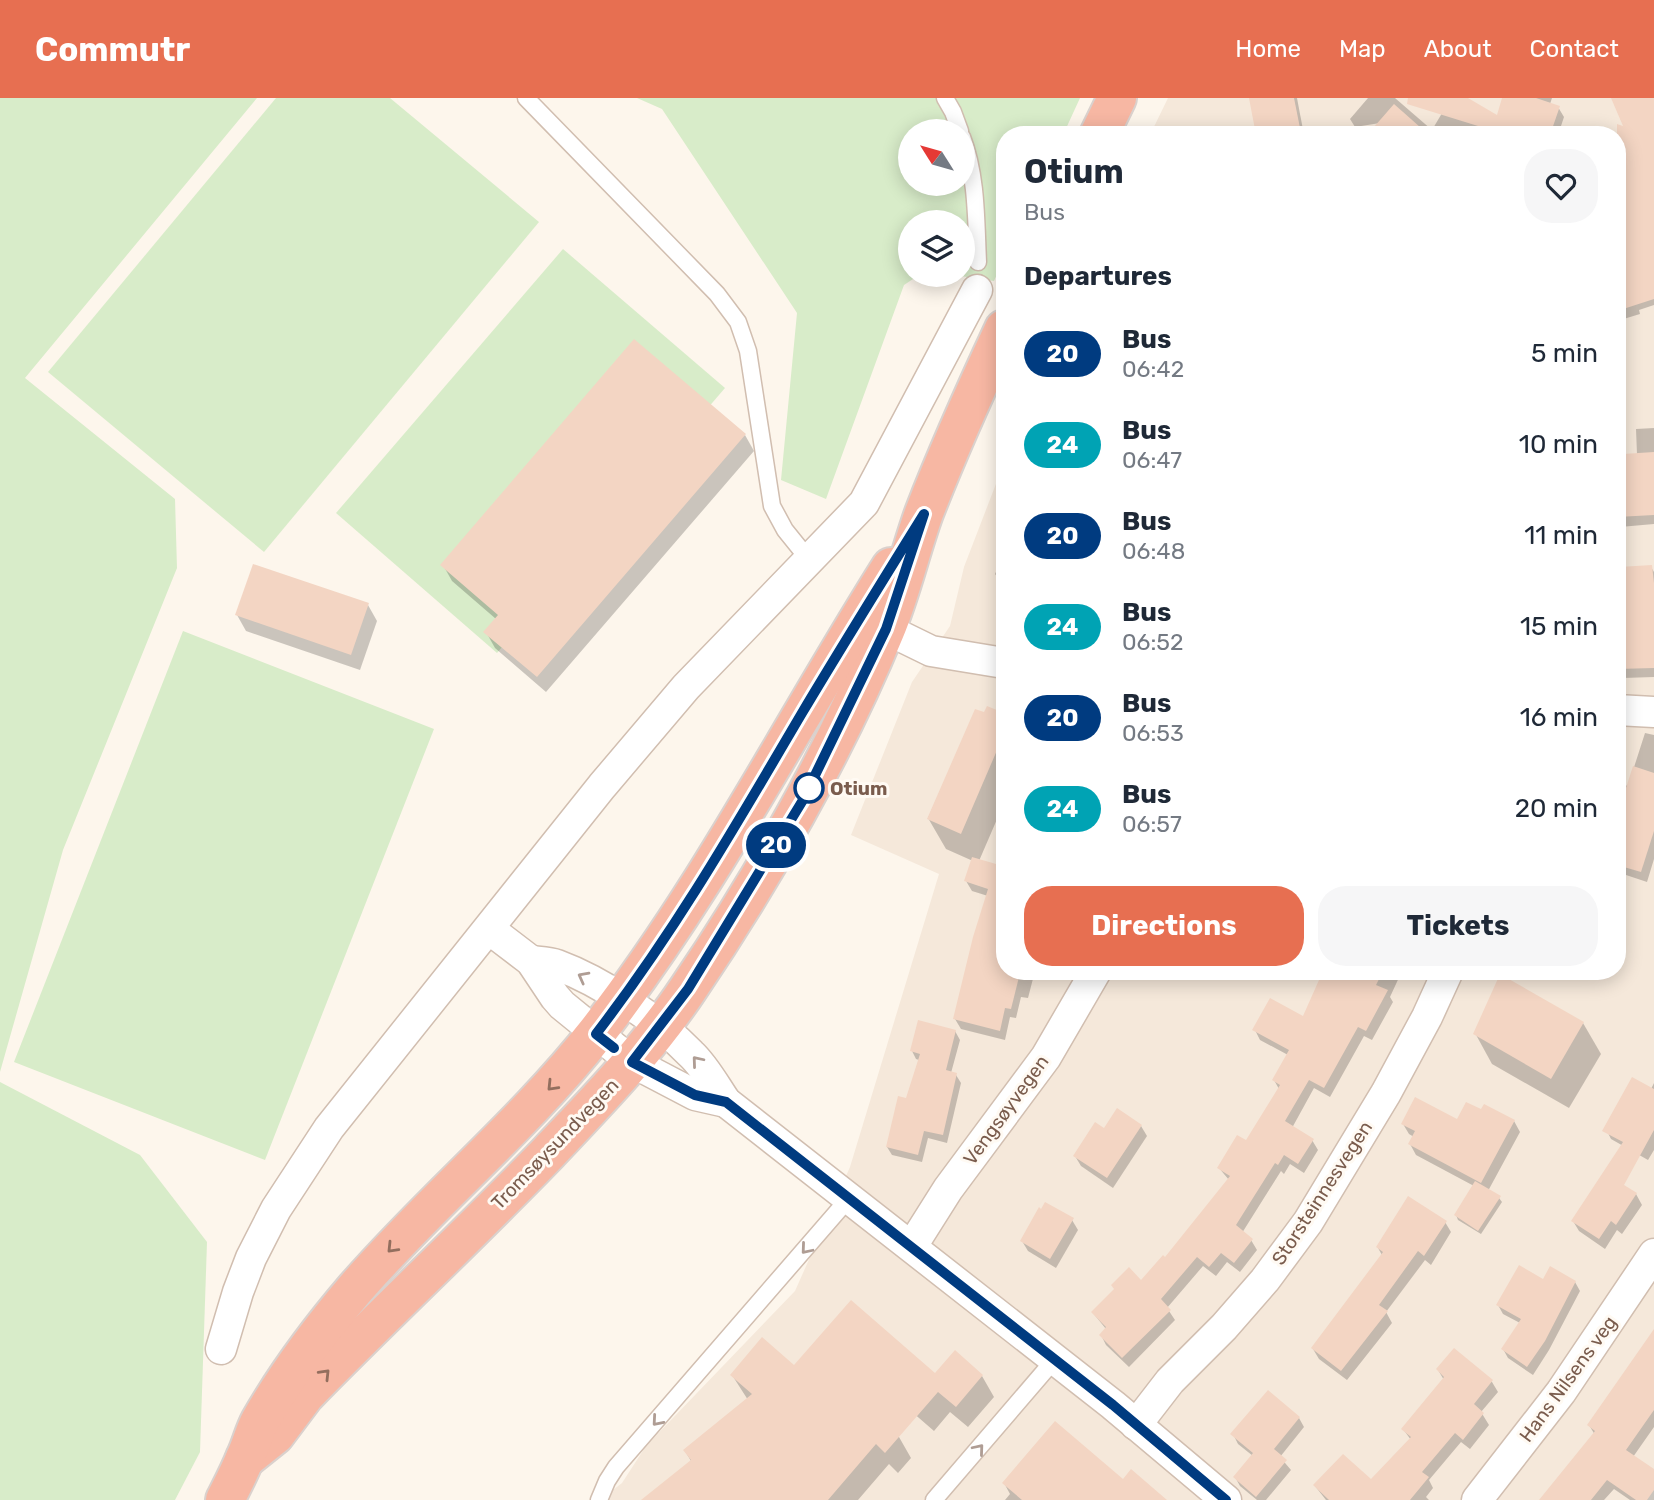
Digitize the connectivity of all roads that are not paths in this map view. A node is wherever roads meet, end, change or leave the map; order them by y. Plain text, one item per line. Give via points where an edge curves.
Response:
1 (526, 98) edge
2 (945, 98) edge
3 (1117, 98) edge
4 (956, 119) edge
5 (1103, 126) edge
6 (974, 196) edge
7 (978, 277) joint
8 (996, 346) edge
9 (810, 561) junction
10 (871, 625) junction
11 (996, 662) edge
12 (1626, 710) edge
13 (1654, 712) edge
14 (489, 929) junction
15 (531, 961) junction
16 (1091, 980) edge
17 (1444, 980) edge
18 (622, 999) junction
19 (660, 1027) junction
20 (596, 1034) junction
21 (632, 1062) junction
22 (726, 1102) junction
23 (850, 1197) junction
24 (912, 1246) junction
25 (1654, 1254) edge
26 (221, 1349) dead end
27 (1055, 1359) junction
28 (1136, 1425) junction
29 (245, 1459) junction
30 (1224, 1499) edge
31 (225, 1500) edge
32 (598, 1500) edge
33 (934, 1500) edge
34 (1477, 1500) edge

1 - 9 lane via 717,294 738,322 748,351 772,506
2 - 4 lane
3 - 5 highway
6 - 7 lane
7 - 9 street via 864,503
8 - 10 highway, Tromsøysundvegen
9 - 14 street via 685,687
10 - 11 street via 932,651
10 - 18 highway, Tromsøysundvegen
10 - 19 highway, Tromsøysundvegen via 803,800 736,914
12 - 13 street
14 - 15 street
14 - 26 street via 303,1165 251,1258
18 -> 15 street via 555,964
15 - 20 street via 555,998
16 - 24 street, Vengsøyvegen via 1046,1057 948,1189
17 - 28 street, Storsteinnesvegen via 1386,1093 1301,1232 1265,1280 1170,1381
18 - 19 street
18 - 20 highway, Tromsøysundvegen
19 - 21 highway, Tromsøysundvegen
22 -> 19 street via 692,1054
20 - 21 street
20 -> 29 highway, Tromsøysundvegen via 564,1073 354,1290 279,1391 258,1424
21 - 22 street via 695,1095
29 -> 21 highway, Tromsøysundvegen via 275,1435 305,1395 516,1186
22 - 23 street
23 - 24 street
23 -> 32 lane via 616,1467
24 - 27 street
25 - 34 street, Hans Nilsens veg via 1562,1392
27 - 28 street
33 -> 27 lane
28 - 30 street
29 - 31 highway, Tromsøysundvegen

